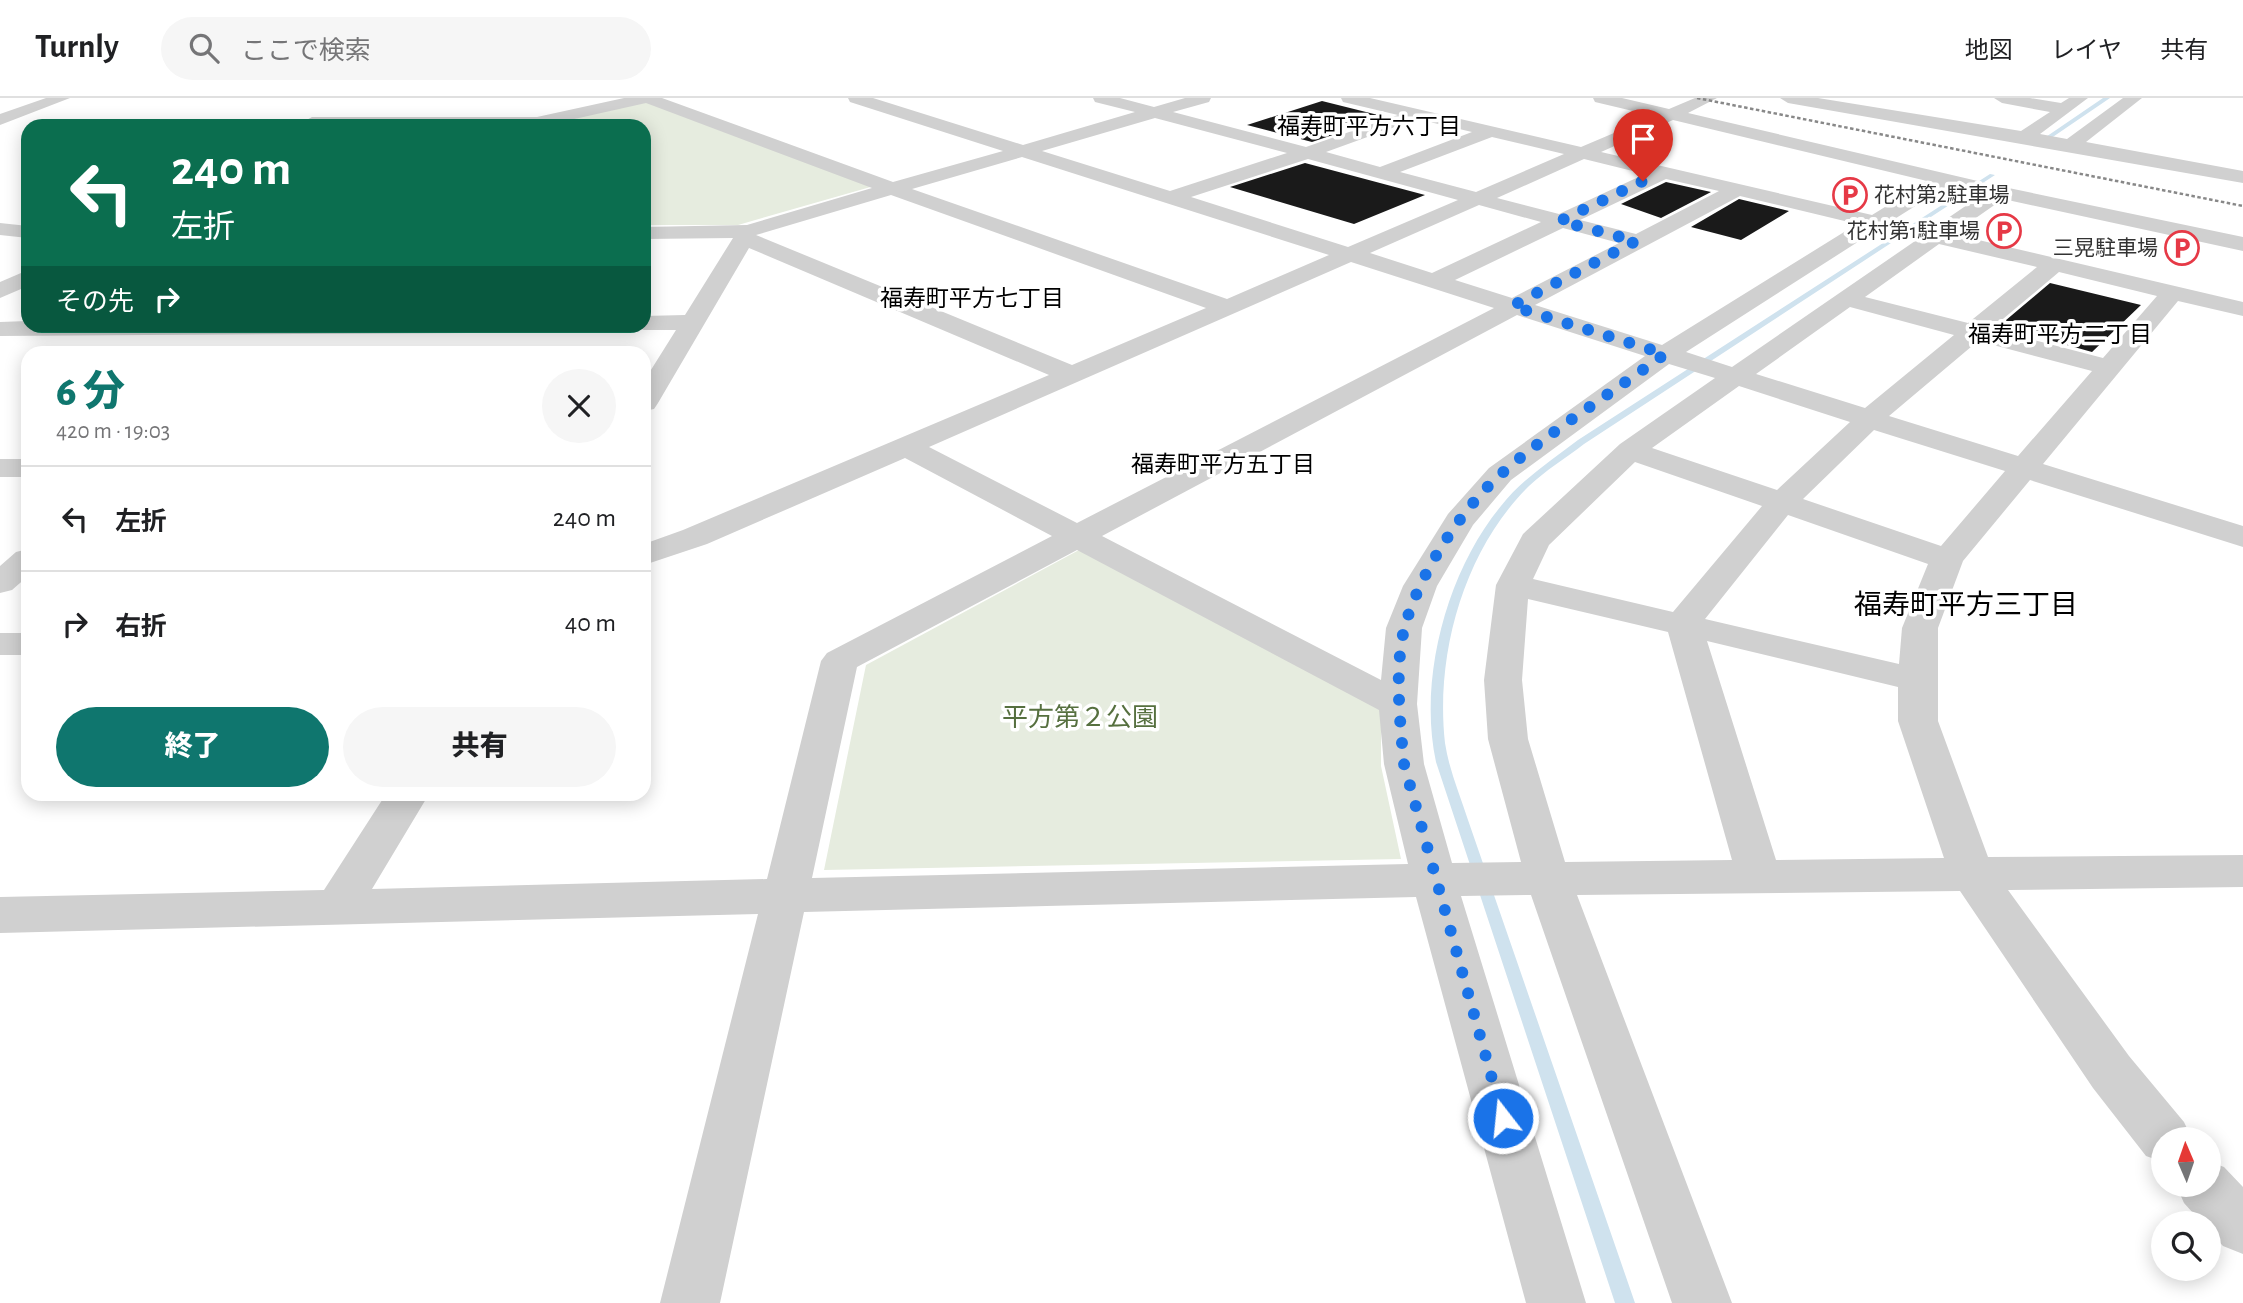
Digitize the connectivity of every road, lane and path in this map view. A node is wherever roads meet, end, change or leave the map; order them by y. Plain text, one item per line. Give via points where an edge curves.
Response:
1 (62, 98) edge
2 (647, 98) edge
3 (856, 98) edge
4 (1101, 98) edge
5 (1203, 98) edge
6 (1349, 98) edge
7 (1601, 98) edge
8 (1709, 98) edge
9 (1788, 98) edge
10 (2002, 98) edge
11 (2080, 98) edge
12 (2134, 98) edge
13 (355, 103) dead end
14 (398, 103) dead end
15 (0, 109) edge
16 (2064, 109) junction
17 (28, 110) junction
18 (1154, 112) junction
19 (1416, 114) junction
20 (1670, 114) junction
21 (318, 119) edge
22 (362, 119) edge
23 (557, 119) edge
24 (0, 120) edge
25 (1492, 131) junction
26 (2029, 138) junction
27 (2065, 144) junction
28 (1024, 150) junction
29 (1581, 152) junction
30 (1307, 153) junction
31 (1664, 172) junction
32 (1380, 173) junction
33 (2243, 177) edge
34 (1953, 181) junction
35 (892, 189) junction
36 (1738, 189) junction
37 (1995, 191) junction
38 (1172, 197) junction
39 (1476, 198) junction
40 (1560, 221) junction
41 (1888, 224) junction
42 (0, 229) edge
43 (21, 231) edge
44 (651, 233) edge
45 (1930, 233) junction
46 (746, 235) junction
47 (1636, 241) junction
48 (2243, 244) edge
49 (1349, 254) junction
50 (2055, 264) junction
51 (21, 280) edge
52 (1434, 281) junction
53 (0, 291) edge
54 (2173, 292) junction
55 (1846, 299) junction
56 (1512, 306) junction
57 (1227, 307) junction
58 (2243, 309) edge
59 (651, 323) edge
60 (691, 323) junction
61 (0, 329) edge
62 (21, 329) edge
63 (289, 333) edge
64 (1973, 333) junction
65 (274, 346) edge
66 (1674, 357) junction
67 (2109, 368) junction
68 (1072, 374) junction
69 (1730, 374) junction
70 (651, 391) edge
71 (1871, 417) junction
72 (906, 447) junction
73 (1630, 450) junction
74 (2026, 467) junction
75 (0, 468) edge
76 (21, 468) edge
77 (1783, 501) junction
78 (1080, 536) junction
79 (2243, 537) edge
80 (651, 553) edge
81 (1947, 559) junction
82 (21, 565) edge
83 (0, 583) edge
84 (1513, 586) junction
85 (1683, 623) junction
86 (0, 644) edge
87 (21, 644) edge
88 (1917, 680) junction
89 (1398, 704) junction
90 (404, 801) edge
91 (2243, 871) edge
92 (1970, 872) junction
93 (1759, 877) junction
94 (1539, 879) junction
95 (1446, 880) junction
96 (787, 895) junction
97 (338, 905) junction
98 (0, 915) edge
99 (2155, 1127) edge
100 (2215, 1197) edge
101 (2243, 1227) edge
102 (1697, 1301) edge
103 (690, 1303) edge
104 (1556, 1303) edge

1 - 17 street
2 - 23 street
2 - 35 street
3 - 28 street
4 - 18 street
5 - 18 street
6 - 19 street
7 - 20 street
8 - 20 street
9 - 26 street
10 - 16 street
11 - 16 street
12 - 27 street
13 - 21 street
14 - 22 street
15 - 17 street
16 - 26 street
17 - 24 street
18 - 28 street
18 - 30 street
19 - 25 street
19 - 30 street
20 - 29 street
20 - 34 street
25 - 29 street
25 - 32 street
26 - 27 street
27 - 33 street
28 - 35 street
28 - 38 street
29 - 31 street
29 - 39 street
30 - 32 street
30 - 38 street
31 - 36 street
31 - 40 street
32 - 39 street
34 - 37 street
34 - 41 street
35 - 46 street
35 - 57 street
36 - 41 street
36 - 47 street
37 - 45 street
37 - 48 street
38 - 49 street
39 - 40 street
39 - 49 street
40 - 47 street
40 - 52 street
41 - 45 street
41 - 66 street
42 - 43 street
44 - 46 street
45 - 50 street
45 - 55 street
46 - 60 street
46 - 68 street
47 - 56 street
49 - 52 street
49 - 57 street
50 - 54 street
50 - 64 street
51 - 53 street
52 - 56 street
54 - 58 street
54 - 67 street
55 - 64 street
55 - 69 street
56 - 66 street
56 - 78 street
57 - 68 street
59 - 60 street
60 - 70 street
61 - 62 street
63 - 65 street
64 - 67 street
64 - 71 street
66 - 69 street
66 - 89 street via 1500,474 1459,521 1420,586 1404,628
67 - 74 street
68 - 72 street
69 - 71 street
69 - 73 street
71 - 74 street
71 - 77 street
72 - 78 street
72 - 80 street
73 - 77 street
73 - 84 street via 1535,541
74 - 79 street
74 - 81 street
75 - 76 street
77 - 81 street
77 - 85 street
78 - 89 street
78 - 96 street via 840,661
81 - 88 street via 1920,628
82 - 83 street
84 - 85 street
84 - 94 street via 1503,680 1507,739
85 - 88 street
85 - 93 street
86 - 87 street
88 - 92 street via 1918,721
89 - 95 street via 1404,764
90 - 97 street
91 - 92 street
92 - 93 street
92 - 99 street via 2111,1072
93 - 94 street
94 - 95 street
94 - 102 street
95 - 96 street
95 - 104 street
96 - 97 street
96 - 103 street
97 - 98 street
100 - 101 street

